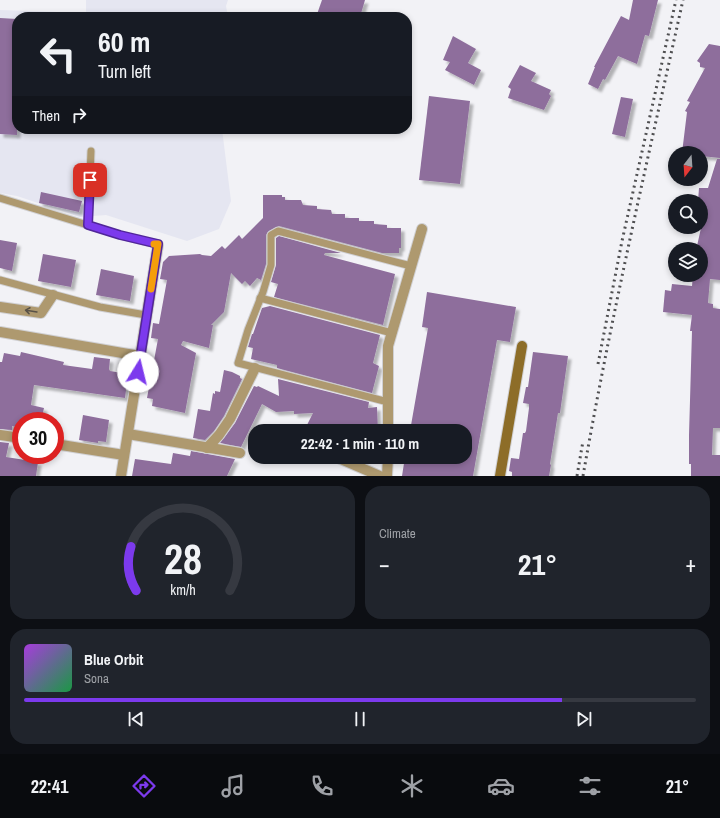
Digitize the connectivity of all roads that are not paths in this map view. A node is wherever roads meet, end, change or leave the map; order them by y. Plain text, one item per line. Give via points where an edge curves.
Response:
1 (91, 151) dead end
2 (0, 198) edge
3 (88, 225) junction
4 (422, 229) dead end
5 (158, 244) joint
6 (411, 266) junction
7 (0, 280) edge
8 (53, 295) junction
9 (260, 298) junction
10 (0, 307) edge
11 (146, 315) junction
12 (0, 332) edge
13 (392, 333) junction
14 (522, 346) dead end
15 (140, 356) junction
16 (255, 368) junction
17 (388, 402) junction
18 (388, 424) edge
19 (128, 434) junction
20 (0, 435) edge
21 (12, 437) edge
22 (64, 445) edge
23 (207, 448) junction
24 (240, 453) dead end
25 (124, 455) junction
26 (352, 464) edge
27 (387, 464) edge
28 (121, 476) edge
29 (380, 476) edge
30 (386, 476) edge
31 (500, 476) edge

1 - 3 lane
2 - 3 lane
3 - 5 lane
4 - 6 street
5 - 11 street
6 - 9 lane via 278,231 271,235 271,265
6 - 13 street
7 - 8 lane
8 -> 10 street via 41,313
8 - 11 lane
9 - 13 lane
9 - 16 lane via 238,363
11 - 15 street
12 - 15 street
13 - 17 street via 388,346
14 - 31 street
15 - 19 street
16 - 17 lane
16 - 23 street via 230,419
17 - 18 street
19 - 23 street
19 - 25 street
20 - 21 street
22 - 25 street
23 - 24 street
25 - 28 street
26 - 29 street
27 - 30 street

